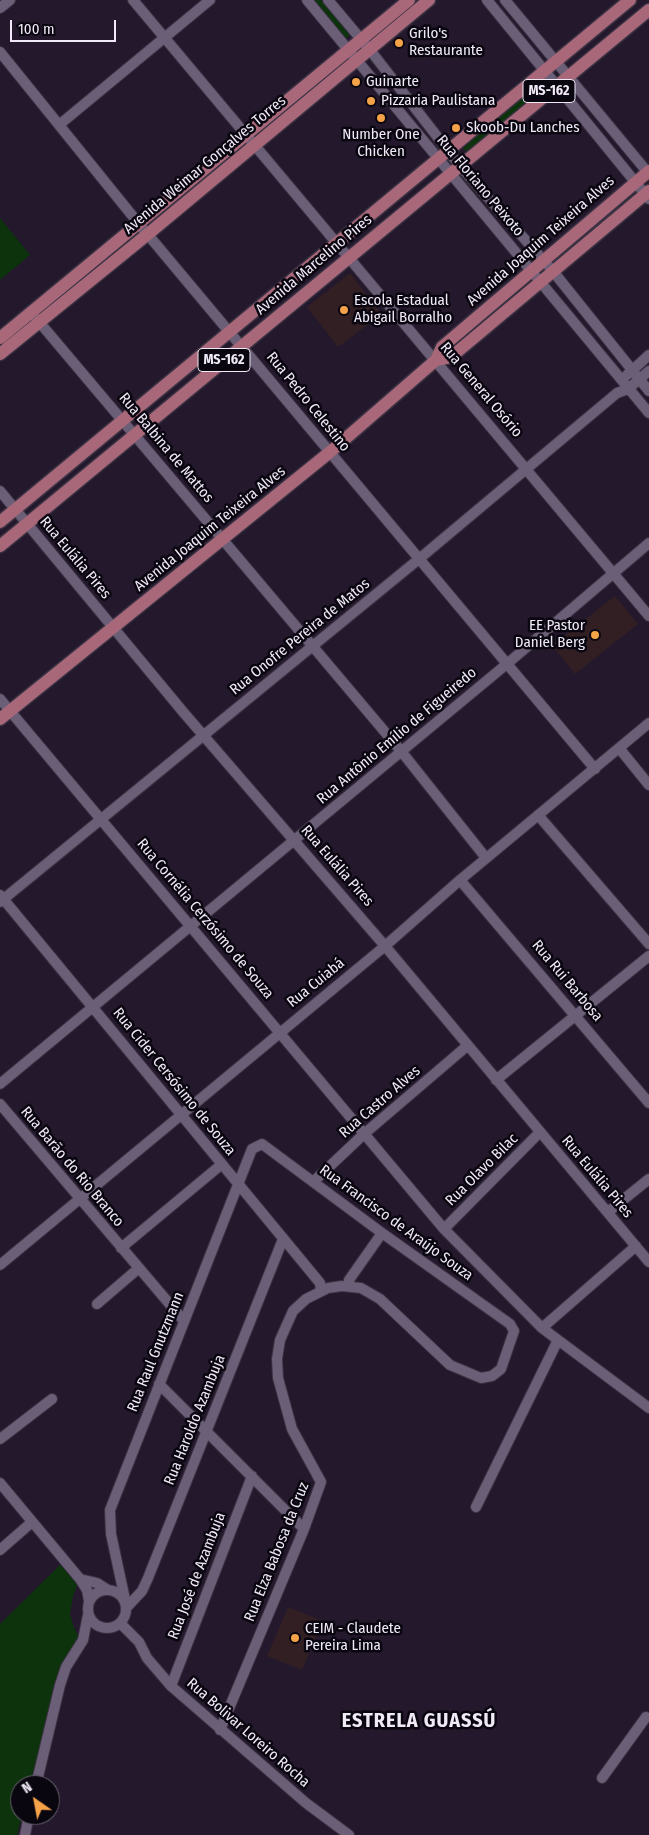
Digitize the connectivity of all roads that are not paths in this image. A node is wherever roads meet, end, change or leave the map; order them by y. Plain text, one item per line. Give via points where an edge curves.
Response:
1 (10, 0) edge
2 (134, 0) edge
3 (210, 0) edge
4 (307, 0) edge
5 (328, 0) edge
6 (409, 0) edge
7 (429, 0) edge
8 (487, 0) edge
9 (505, 0) edge
10 (630, 0) edge
11 (0, 8) edge
12 (649, 10) edge
13 (164, 37) junction
14 (366, 45) junction
15 (0, 52) edge
16 (354, 56) junction
17 (555, 62) junction
18 (543, 71) junction
19 (567, 76) junction
20 (556, 86) junction
21 (59, 125) junction
22 (246, 135) junction
23 (255, 145) junction
24 (443, 154) junction
25 (460, 166) junction
26 (649, 173) edge
27 (450, 174) junction
28 (635, 182) junction
29 (648, 195) edge
30 (139, 224) junction
31 (148, 234) junction
32 (337, 244) junction
33 (348, 258) junction
34 (543, 260) junction
35 (531, 270) junction
36 (552, 270) junction
37 (540, 281) junction
38 (35, 317) junction
39 (230, 332) junction
40 (0, 338) edge
41 (242, 345) junction
42 (0, 354) edge
43 (649, 355) edge
44 (436, 360) junction
45 (631, 371) junction
46 (649, 371) edge
47 (621, 380) junction
48 (639, 380) junction
49 (628, 389) junction
50 (649, 391) edge
51 (617, 393) junction
52 (649, 413) edge
53 (123, 420) junction
54 (135, 433) junction
55 (330, 452) junction
56 (527, 468) junction
57 (0, 491) edge
58 (15, 510) junction
59 (0, 522) edge
60 (27, 524) junction
61 (223, 539) junction
62 (649, 543) edge
63 (0, 546) edge
64 (419, 559) junction
65 (614, 573) junction
66 (649, 616) edge
67 (114, 628) junction
68 (311, 647) junction
69 (508, 663) junction
70 (0, 699) edge
71 (5, 715) edge
72 (649, 723) edge
73 (204, 736) junction
74 (619, 748) junction
75 (401, 751) junction
76 (595, 769) junction
77 (649, 785) edge
78 (538, 815) junction
79 (101, 819) junction
80 (295, 840) junction
81 (486, 858) junction
82 (460, 880) junction
83 (1, 899) edge
84 (191, 926) junction
85 (649, 944) edge
86 (385, 946) junction
87 (649, 956) edge
88 (93, 1008) junction
89 (576, 1015) junction
90 (280, 1031) junction
91 (467, 1046) junction
92 (496, 1080) junction
93 (0, 1084) edge
94 (649, 1103) edge
95 (0, 1104) edge
96 (180, 1114) junction
97 (540, 1132) junction
98 (364, 1134) junction
99 (257, 1145) joint
100 (222, 1164) junction
101 (649, 1179) edge
102 (313, 1182) junction
103 (240, 1186) junction
104 (79, 1199) junction
105 (608, 1212) junction
106 (444, 1229) junction
107 (382, 1233) junction
108 (283, 1239) junction
109 (636, 1246) junction
110 (122, 1248) junction
111 (649, 1262) edge
112 (0, 1265) edge
113 (139, 1268) junction
114 (350, 1286) junction
115 (321, 1291) junction
116 (97, 1304) dead end
117 (184, 1321) junction
118 (542, 1328) junction
119 (558, 1340) junction
120 (501, 1369) joint
121 (159, 1384) junction
122 (52, 1398) dead end
123 (647, 1402) edge
124 (206, 1432) junction
125 (0, 1439) edge
126 (252, 1476) junction
127 (0, 1483) edge
128 (476, 1508) dead end
129 (32, 1522) junction
130 (304, 1529) junction
131 (0, 1550) edge
132 (120, 1576) junction
133 (80, 1579) junction
134 (110, 1590) junction
135 (89, 1601) junction
136 (126, 1606) junction
137 (88, 1615) junction
138 (120, 1623) junction
139 (104, 1628) junction
140 (83, 1640) junction
141 (171, 1686) junction
142 (648, 1716) edge
143 (220, 1730) junction
144 (38, 1775) edge
145 (602, 1778) dead end
146 (349, 1835) edge

1 - 11 street
2 - 13 street, Rua General Osório
3 - 13 street
4 - 16 street, Rua Floriano Peixoto
5 - 14 street, Rua Floriano Peixoto
6 - 14 main road, Avenida Weimar Gonçalves Torres
7 - 14 main road, Avenida Weimar Gonçalves Torres
8 - 18 street
9 - 17 street
10 - 17 main road, Avenida Marcelino Pires / MS-162
12 - 19 main road, Avenida Marcelino Pires / MS-162
13 - 21 street
13 - 22 street, Rua General Osório
14 - 16 main road, Avenida Weimar Gonçalves Torres
14 - 24 street, Rua Floriano Peixoto
15 - 21 street, Rua Pedro Celestino
16 - 22 main road, Avenida Weimar Gonçalves Torres
16 - 23 main road, Avenida Weimar Gonçalves Torres
16 - 24 street, Rua Floriano Peixoto
17 - 18 main road, Avenida Marcelino Pires / MS-162
17 - 19 street
18 - 20 street
18 - 24 main road, Avenida Marcelino Pires / MS-162
19 - 20 main road, Avenida Marcelino Pires / MS-162
19 - 26 street
20 - 25 main road, Avenida Marcelino Pires / MS-162
20 - 28 street
21 - 30 street, Rua Pedro Celestino
22 - 23 street, Rua General Osório
22 - 30 main road, Avenida Weimar Gonçalves Torres
23 - 31 main road, Avenida Weimar Gonçalves Torres
23 - 32 street, Rua General Osório
24 - 25 street, Rua Floriano Peixoto
24 - 27 street, Rua Floriano Peixoto
24 - 32 main road, Avenida Marcelino Pires / MS-162
25 - 27 main road, Avenida Marcelino Pires / MS-162
25 - 34 street, Rua Floriano Peixoto
26 - 28 main road, Avenida Joaquim Teixeira Alves
27 - 33 main road, Avenida Marcelino Pires / MS-162
27 - 35 street, Rua Floriano Peixoto
28 - 29 street
28 - 34 main road, Avenida Joaquim Teixeira Alves
29 - 36 main road, Avenida Joaquim Teixeira Alves
30 - 31 street, Rua Pedro Celestino
30 - 38 main road, Avenida Weimar Gonçalves Torres
31 - 38 main road, Avenida Weimar Gonçalves Torres
31 - 39 street, Rua Pedro Celestino
32 - 33 street, Rua General Osório
32 - 39 main road, Avenida Marcelino Pires / MS-162
33 - 41 main road, Avenida Marcelino Pires / MS-162
33 - 44 street, Rua General Osório
34 - 35 main road, Avenida Joaquim Teixeira Alves
34 - 36 street, Rua Floriano Peixoto
35 - 37 street, Rua Floriano Peixoto
35 - 44 main road, Avenida Joaquim Teixeira Alves via 442,348
36 - 37 main road, Avenida Joaquim Teixeira Alves
36 - 45 street, Rua Floriano Peixoto
37 - 44 main road, Avenida Joaquim Teixeira Alves via 451,357
37 - 47 street, Rua Floriano Peixoto
38 - 40 main road, Avenida Weimar Gonçalves Torres
38 - 42 main road, Avenida Weimar Gonçalves Torres
38 - 53 street, Rua Balbina de Mattos
39 - 41 street, Rua Pedro Celestino
39 - 53 main road, Avenida Marcelino Pires / MS-162
41 - 54 main road, Avenida Marcelino Pires / MS-162
41 - 55 street, Rua Pedro Celestino
43 - 45 street
44 - 55 main road, Avenida Joaquim Teixeira Alves
44 - 56 street, Rua General Osório
45 - 47 street
45 - 48 street, Rua Floriano Peixoto
46 - 48 street, Rua Onofre Pereira de Matos
47 - 49 street, Rua Floriano Peixoto
47 - 51 street
48 - 49 street, Rua Onofre Pereira de Matos
48 - 50 street, Rua Floriano Peixoto
49 - 51 street, Rua Onofre Pereira de Matos
49 - 52 street, Rua Floriano Peixoto
51 - 56 street, Rua Onofre Pereira de Matos
53 - 54 street, Rua Balbina de Mattos
53 - 58 main road, Avenida Marcelino Pires / MS-162
54 - 60 main road, Avenida Marcelino Pires / MS-162
54 - 61 street, Rua Balbina de Mattos
55 - 61 main road, Avenida Joaquim Teixeira Alves
55 - 64 street, Rua Pedro Celestino
56 - 64 street, Rua Onofre Pereira de Matos
56 - 65 street, Rua General Osório
57 - 58 street, Rua Eulália Pires
58 - 59 main road, Avenida Marcelino Pires / MS-162
58 - 60 street, Rua Eulália Pires
60 - 63 main road, Avenida Marcelino Pires / MS-162
60 - 67 street, Rua Eulália Pires
61 - 67 main road, Avenida Joaquim Teixeira Alves
61 - 68 street, Rua Balbina de Mattos
62 - 65 street, Rua Antônio Emílio de Figueiredo
64 - 68 street, Rua Onofre Pereira de Matos
64 - 69 street, Rua Pedro Celestino
65 - 66 street, Rua General Osório
65 - 69 street, Rua Antônio Emílio de Figueiredo
67 - 71 main road, Avenida Joaquim Teixeira Alves
67 - 73 street, Rua Eulália Pires
68 - 73 street, Rua Onofre Pereira de Matos
68 - 75 street, Rua Balbina de Mattos
69 - 75 street, Rua Antônio Emílio de Figueiredo
69 - 76 street, Rua Pedro Celestino
70 - 71 street, Rua Cornélia Cerzósimo de Souza
71 - 79 street, Rua Cornélia Cerzósimo de Souza
72 - 74 street, Rua Cuiabá
73 - 79 street, Rua Onofre Pereira de Matos
73 - 80 street, Rua Eulália Pires
74 - 76 street, Rua Cuiabá
74 - 77 street
75 - 80 street, Rua Antônio Emílio de Figueiredo
75 - 81 street, Rua Balbina de Mattos
76 - 78 street, Rua Cuiabá
78 - 81 street, Rua Cuiabá
78 - 85 street
79 - 83 street, Rua Onofre Pereira de Matos
79 - 84 street, Rua Cornélia Cerzósimo de Souza
80 - 84 street, Rua Antônio Emílio de Figueiredo
80 - 86 street, Rua Eulália Pires
81 - 82 street, Rua Cuiabá
82 - 86 street, Rua Cuiabá
82 - 89 street, Rua Rui Barbosa
83 - 88 street, Rua Cider Cersósimo de Souza
84 - 88 street, Rua Antônio Emílio de Figueiredo
84 - 90 street, Rua Cornélia Cerzósimo de Souza
86 - 90 street, Rua Cuiabá
86 - 91 street, Rua Eulália Pires
87 - 89 street
88 - 93 street, Rua Antônio Emílio de Figueiredo
88 - 96 street, Rua Cider Cersósimo de Souza
89 - 92 street
89 - 94 street, Rua Rui Barbosa
90 - 96 street, Rua Cuiabá
90 - 98 street, Rua Cornélia Cerzósimo de Souza
91 - 92 street, Rua Eulália Pires
91 - 98 street, Rua Castro Alves
92 - 97 street, Rua Eulália Pires
95 - 104 street, Rua Barão do Rio Branco
96 - 100 street, Rua Cider Cersósimo de Souza
96 - 104 street, Rua Cuiabá
97 - 105 street, Rua Eulália Pires
97 - 106 street, Rua Olavo Bilac
98 - 102 street, Rua Castro Alves
98 - 106 street, Rua Cornélia Cerzósimo de Souza
99 - 102 street, Rua Francisco de Araújo Souza via 262,1144
99 - 103 street, Rua Raul Gnutzmann via 252,1149
100 - 103 street, Rua Cider Cersósimo de Souza
100 - 110 street
101 - 105 street
102 - 107 street, Rua Francisco de Araújo Souza
103 - 108 street, Rua Cider Cersósimo de Souza
103 - 117 street, Rua Raul Gnutzmann
104 - 110 street, Rua Barão do Rio Branco
104 - 112 street, Rua Cuiabá
105 - 109 street, Rua Eulália Pires
106 - 118 street, Rua Cornélia Cerzósimo de Souza
107 - 114 street via 348,1280
107 - 120 street, Rua Francisco de Araújo Souza via 510,1324 514,1331
108 - 115 street, Rua Cider Cersósimo de Souza via 320,1283
108 - 124 street, Rua Haroldo Azambuja
109 - 111 street, Rua Eulália Pires
109 - 118 street
110 - 113 street, Rua Barão do Rio Branco
113 - 116 street
113 - 117 street, Rua Barão do Rio Branco
114 - 115 street, Rua Elza Babosa da Cruz
114 - 120 street, Rua Elza Babosa da Cruz via 376,1295 450,1365 481,1378 492,1376
115 - 130 street, Rua Elza Babosa da Cruz via 292,1311 282,1332 277,1359 278,1378 290,1423 321,1482
117 - 121 street, Rua Raul Gnutzmann
118 - 119 street, Rua Cornélia Cerzósimo de Souza
119 - 123 street, Rua Cornélia Cerzósimo de Souza
119 - 128 street
121 - 124 street
121 - 132 street, Rua Raul Gnutzmann via 110,1510 111,1534
122 - 125 street
124 - 126 street
124 - 136 street, Rua Haroldo Azambuja via 142,1591
126 - 130 street
126 - 141 street, Rua José de Azambuja
127 - 129 street
129 - 131 street
129 - 133 street
130 - 143 street, Rua Elza Babosa da Cruz
132 - 134 street
132 - 136 street, Rua Raul Gnutzmann
133 - 134 street
133 - 135 street
134 - 135 street via 97,1593
134 - 136 street via 121,1595
135 - 137 street
136 - 138 street
137 - 139 street via 94,1624
137 - 140 street
138 - 139 street
138 - 141 street, Rua Bolivar Loreiro Rocha via 139,1642 147,1658
139 - 140 street
140 - 144 street via 66,1667 60,1685
141 - 143 street, Rua Bolivar Loreiro Rocha
142 - 145 street
143 - 146 street, Rua Bolivar Loreiro Rocha

